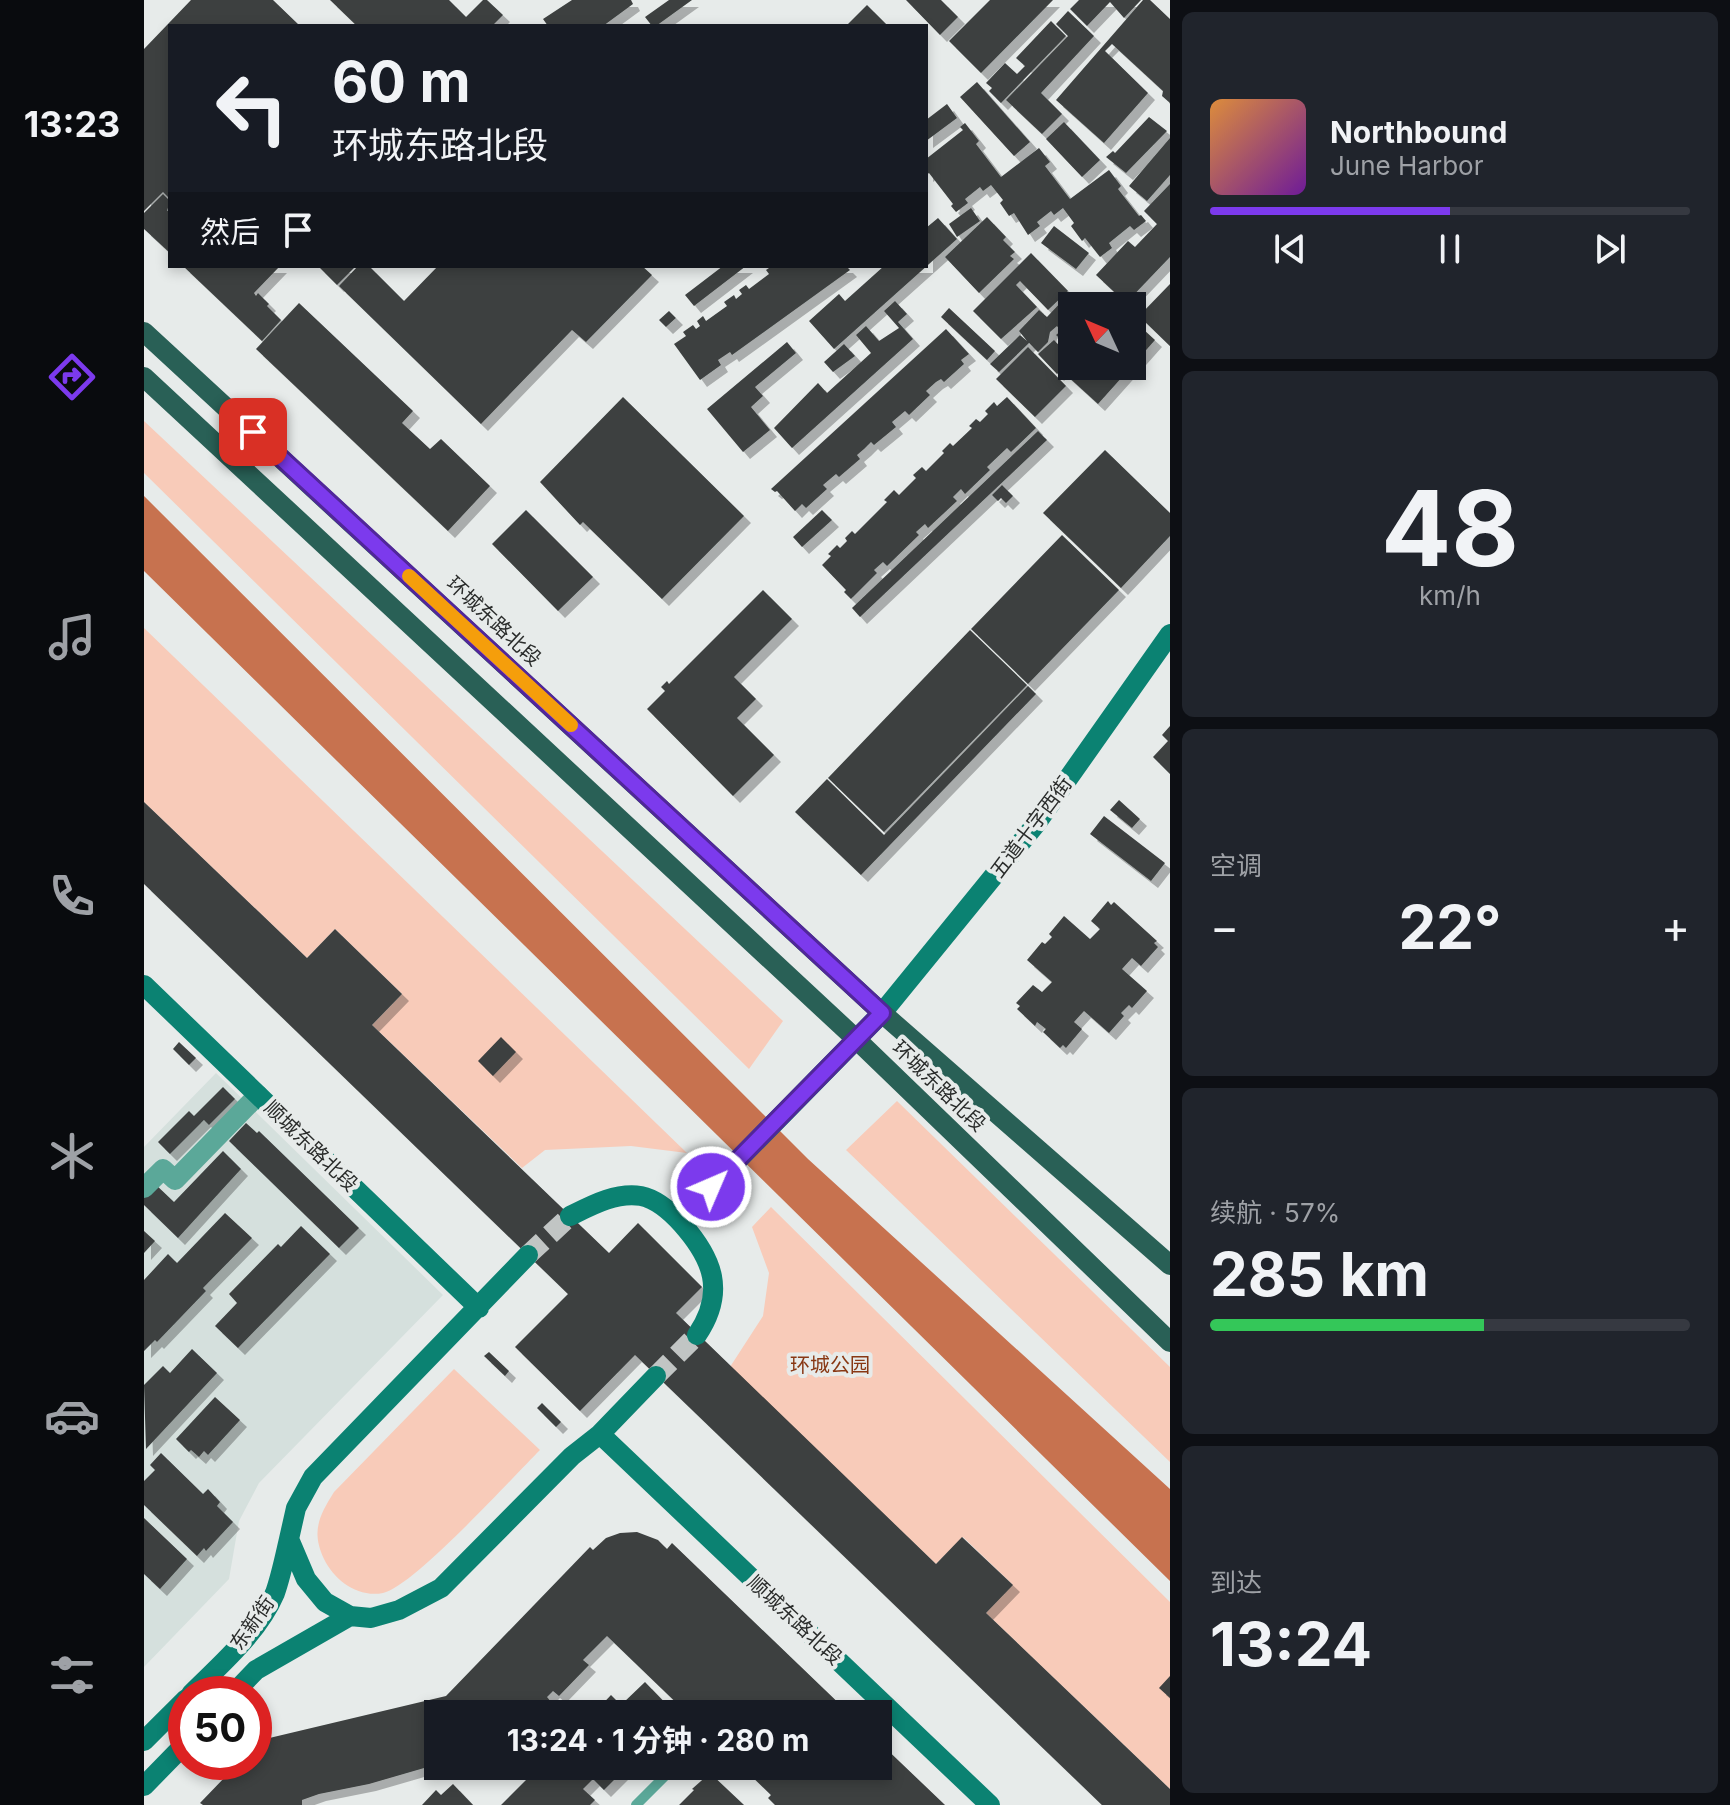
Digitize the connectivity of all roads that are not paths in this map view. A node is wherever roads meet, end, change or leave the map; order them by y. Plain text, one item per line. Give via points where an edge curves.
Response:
1 (144, 332) edge
2 (144, 377) edge
3 (1170, 634) edge
4 (144, 985) edge
5 (882, 1013) junction
6 (857, 1040) junction
7 (258, 1095) junction
8 (144, 1188) edge
9 (570, 1216) tunnel mouth
10 (679, 1220) junction
11 (528, 1255) tunnel mouth
12 (1170, 1265) edge
13 (479, 1308) junction
14 (697, 1335) tunnel mouth
15 (1170, 1342) edge
16 (656, 1376) tunnel mouth
17 (600, 1434) junction
18 (289, 1539) junction
19 (350, 1616) junction
20 (209, 1676) edge
21 (250, 1676) edge
22 (168, 1717) edge
23 (144, 1741) edge
24 (168, 1761) edge
25 (661, 1780) edge
26 (144, 1786) edge
27 (636, 1805) edge
28 (990, 1805) edge

1 - 5 main road, 环城东路北段
2 - 6 main road, 环城东路北段
3 - 5 main road, 五道十字西街 via 1036,824
4 - 7 main road, 顺城东路北段
5 - 6 main road, 五道十字西街
5 - 12 main road, 环城东路北段
6 - 10 main road, 五道十字西街
6 - 15 main road, 环城东路北段
7 - 8 street via 175,1180 163,1169
7 - 13 main road, 顺城东路北段
9 - 10 main road via 614,1196 642,1196
10 - 14 main road via 703,1248 713,1272 714,1294
11 - 13 main road, 东新街
13 - 18 main road, 东新街 via 313,1477 296,1508
16 - 17 main road
17 - 19 main road via 441,1588 399,1610 371,1618
17 - 28 main road, 顺城东路北段
18 - 19 main road via 306,1579 325,1602
18 - 20 main road, 东新街 via 274,1594 236,1650
19 - 21 main road, 东新街
22 - 23 main road
24 - 26 main road
25 - 27 lane

